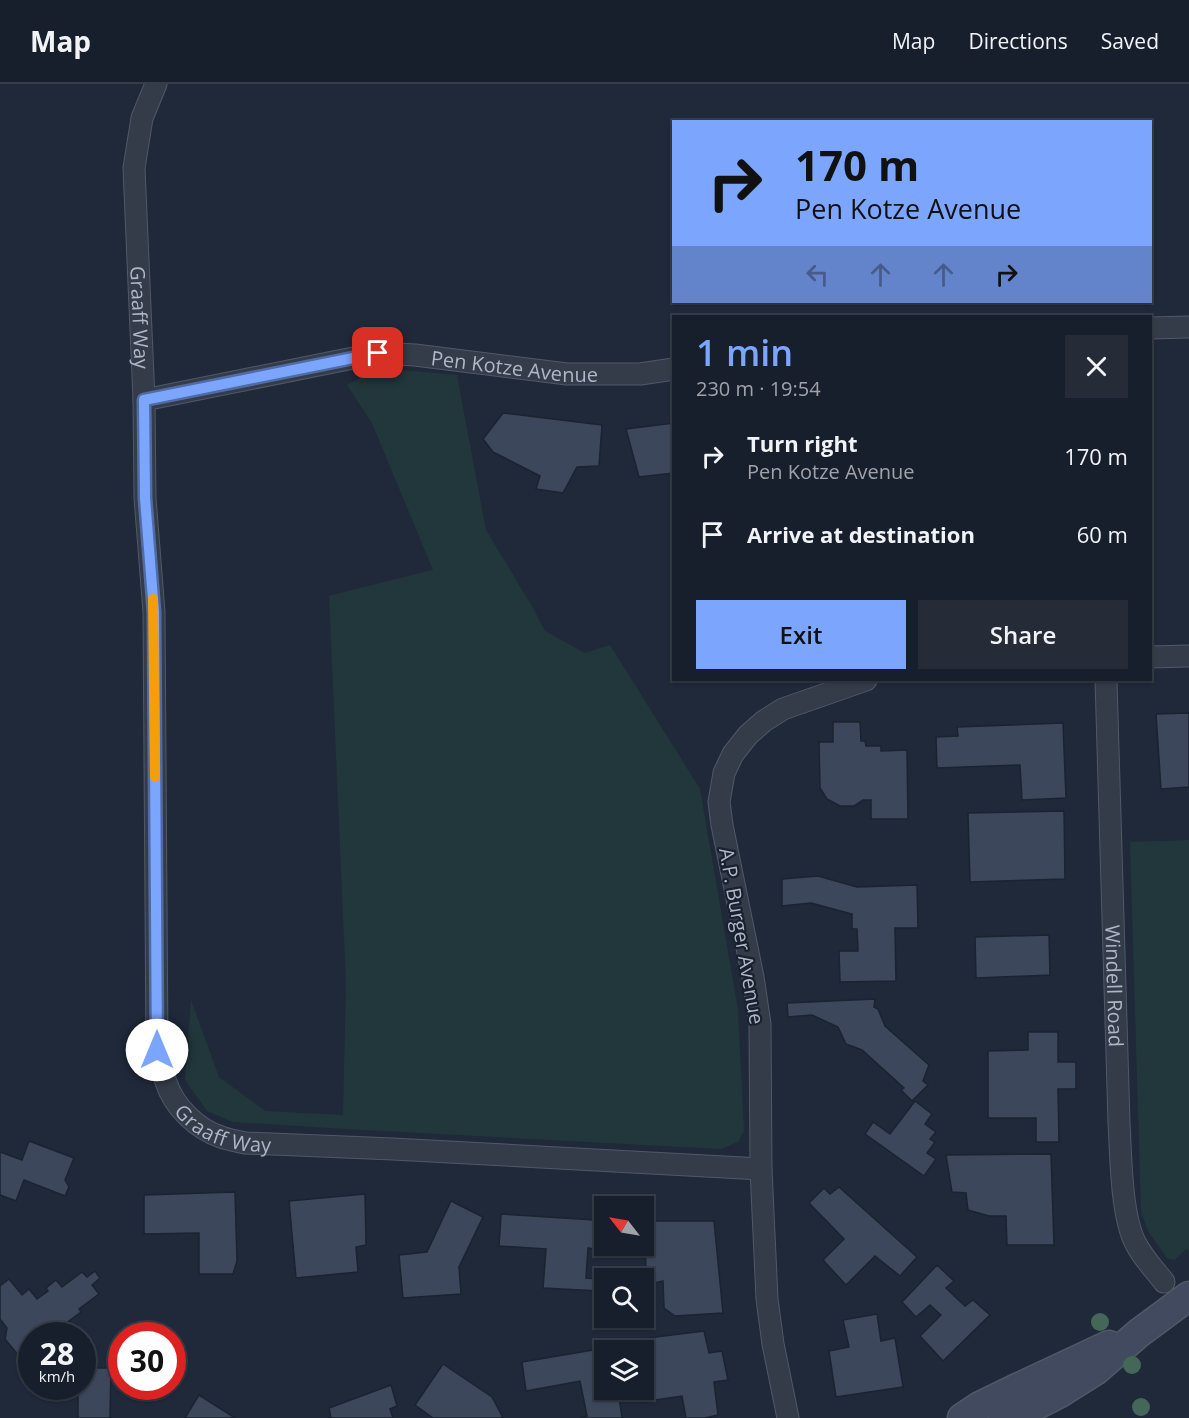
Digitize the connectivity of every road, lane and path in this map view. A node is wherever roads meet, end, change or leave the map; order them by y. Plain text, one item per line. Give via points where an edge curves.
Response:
1 (156, 84) edge
2 (1189, 327) edge
3 (1152, 328) edge
4 (672, 369) edge
5 (144, 400) junction
6 (1189, 656) edge
7 (1152, 657) edge
8 (863, 681) edge
9 (1106, 681) edge
10 (761, 1169) junction
11 (1164, 1282) dead end
12 (1189, 1296) edge
13 (1139, 1333) junction
14 (788, 1418) edge
15 (962, 1418) edge
16 (1003, 1418) edge

1 - 5 street, Graaff Way via 142,118 134,168
2 - 3 street
4 - 5 street, Pen Kotze Avenue via 640,374 567,374 378,353
5 - 10 street, Graaff Way via 145,498 154,612 157,1050 166,1084 176,1103 206,1131 245,1143
6 - 7 street
8 - 10 street, A.P. Burger Avenue via 783,710 764,721 733,754 724,773 719,802 722,825 760,1024
9 - 11 street, Windell Road via 1124,1196 1129,1230 1136,1246
10 - 14 street, A.P. Burger Avenue via 767,1299
12 - 13 street
13 - 15 street via 1083,1356
13 - 16 street via 1095,1371 1060,1393

